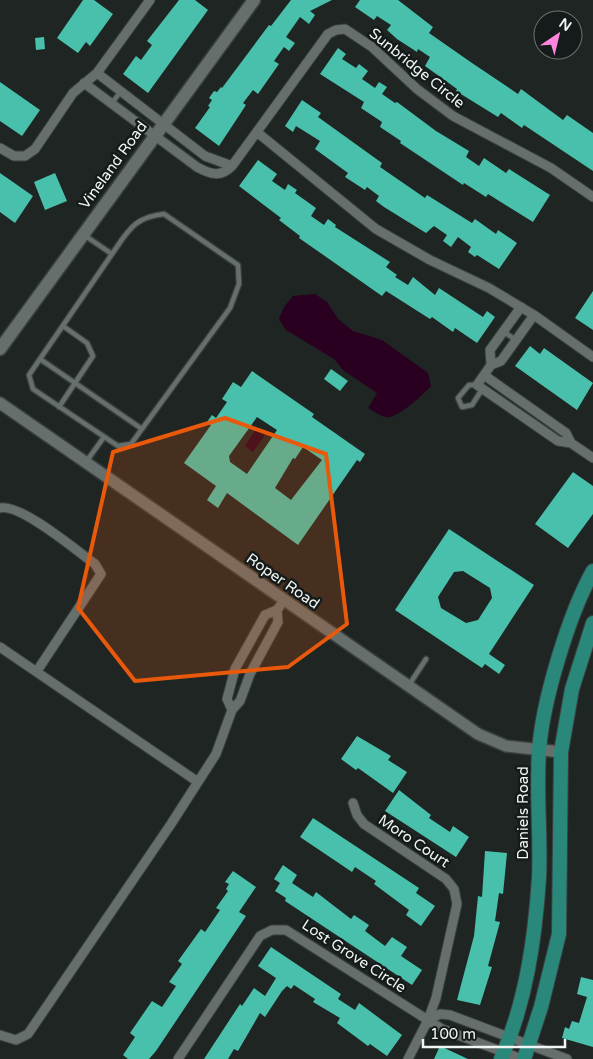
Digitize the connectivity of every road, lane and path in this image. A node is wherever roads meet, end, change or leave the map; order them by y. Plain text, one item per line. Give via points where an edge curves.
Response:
1 (150, 0) edge
2 (254, 0) edge
3 (97, 73) junction
4 (84, 83) junction
5 (121, 91) junction
6 (112, 103) junction
7 (164, 124) junction
8 (258, 133) junction
9 (155, 135) junction
10 (0, 148) edge
11 (205, 156) junction
12 (232, 166) junction
13 (197, 167) junction
14 (593, 197) edge
15 (83, 234) junction
16 (112, 254) junction
17 (521, 307) junction
18 (534, 315) junction
19 (63, 326) junction
20 (504, 332) junction
21 (516, 340) junction
22 (0, 350) edge
23 (593, 357) edge
24 (40, 359) junction
25 (491, 365) junction
26 (484, 375) junction
27 (76, 384) junction
28 (480, 386) junction
29 (0, 403) edge
30 (59, 407) junction
31 (142, 429) junction
32 (104, 437) junction
33 (571, 442) junction
34 (593, 458) edge
35 (86, 462) junction
36 (0, 508) edge
37 (593, 570) edge
38 (281, 605) junction
39 (593, 623) edge
40 (0, 647) edge
41 (426, 659) dead end
42 (235, 669) junction
43 (37, 671) junction
44 (250, 674) junction
45 (408, 686) junction
46 (232, 710) junction
47 (539, 751) junction
48 (562, 752) junction
49 (198, 782) junction
50 (353, 803) dead end
51 (428, 1020) junction
52 (0, 1035) edge
53 (510, 1037) junction
54 (529, 1045) junction
55 (503, 1056) edge
56 (178, 1059) edge
57 (408, 1059) edge
58 (523, 1059) edge
59 (567, 1059) edge

1 - 3 street
2 - 7 main road, Vineland Road
3 - 4 street
3 - 5 street
4 - 6 street
4 - 10 street via 34,149 25,156 14,156
5 - 6 lane
5 - 7 street
6 - 9 street
7 - 9 main road, Vineland Road
7 - 11 street
8 - 12 street, Sunbridge Circle
8 - 14 street, Sunbridge Circle via 328,34 345,29 372,47 417,89 453,116 551,168
8 - 17 street via 376,229
9 - 13 street
9 - 15 main road, Vineland Road
11 - 12 street
11 - 13 street
12 - 13 street via 217,174
15 - 16 lane
15 - 22 main road, Vineland Road
16 - 19 lane
16 - 31 lane via 131,226 149,215 164,214 238,265 239,284 230,308
17 - 18 street
17 - 20 street
18 - 21 street
18 - 23 street
19 - 24 lane
19 - 27 lane via 92,349 94,356
20 - 21 lane
20 - 25 street via 490,350
21 - 25 street via 501,361
24 - 27 lane
24 - 30 lane via 30,375 32,389
25 - 26 street
26 - 28 street
26 - 33 street via 566,433
27 - 30 lane
27 - 31 lane
28 - 28 lane via 469,385 458,398 462,408 472,405
28 - 33 street via 558,441
29 - 35 street, Roper Road
30 - 32 lane
31 - 32 lane via 131,444 118,446
32 - 35 lane
33 - 34 street
35 - 38 street, Roper Road
36 - 43 street via 16,509 95,564 101,574
37 - 47 main road, Daniels Road via 566,639 550,692
38 - 42 street via 265,615
38 - 44 street via 278,622
38 - 45 street, Roper Road
39 - 48 main road via 572,689
40 - 43 street
41 - 45 lane
42 - 44 street
42 - 46 street via 227,699
43 - 49 street
44 - 46 street via 240,701
45 - 47 street, Roper Road via 478,734 506,746
46 - 49 street via 216,754
47 - 48 street, Roper Road
47 - 53 main road, Daniels Road via 539,877 534,930 529,968
48 - 54 main road via 558,934
49 - 52 street via 28,1034 16,1040
50 - 51 street, Moro Court via 364,824 446,879 454,889 457,904
51 - 53 street via 440,1014 450,1015
51 - 55 street, Lost Grove Circle
51 - 56 street, Lost Grove Circle via 286,930 272,930 260,936
51 - 57 street
53 - 54 street
53 - 55 main road, Daniels Road
54 - 58 main road
54 - 59 street
55 - 58 street, Lost Grove Circle

